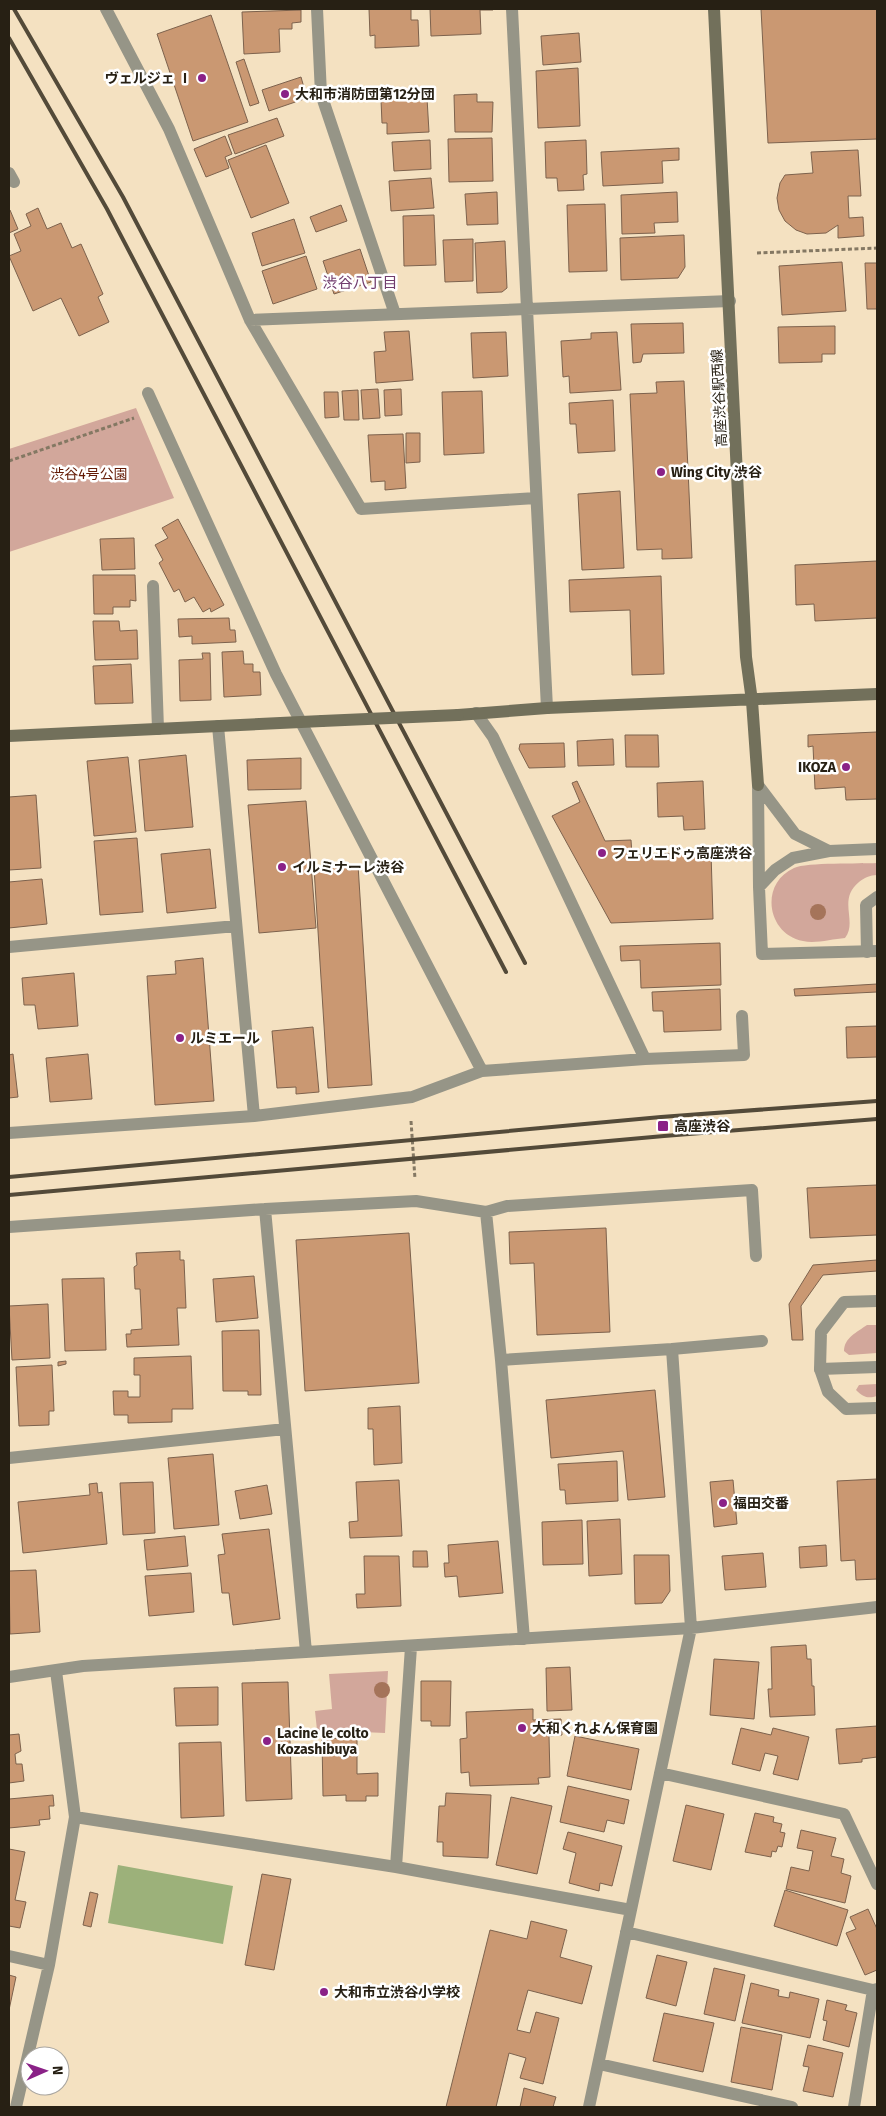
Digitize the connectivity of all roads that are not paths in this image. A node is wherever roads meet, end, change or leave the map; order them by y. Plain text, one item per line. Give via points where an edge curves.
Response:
1 (106, 9) edge
2 (317, 9) edge
3 (512, 9) edge
4 (714, 9) edge
5 (730, 302) junction
6 (526, 309) junction
7 (395, 314) junction
8 (250, 320) junction
9 (148, 392) dead end
10 (536, 498) junction
11 (153, 586) dead end
12 (877, 694) edge
13 (752, 701) junction
14 (547, 708) junction
15 (476, 713) junction
16 (301, 722) junction
17 (218, 726) junction
18 (158, 729) junction
19 (9, 736) edge
20 (758, 785) junction
21 (877, 849) edge
22 (829, 851) junction
23 (759, 887) junction
24 (877, 897) edge
25 (236, 926) junction
26 (9, 947) edge
27 (872, 952) edge
28 (742, 1016) dead end
29 (645, 1059) junction
30 (482, 1072) junction
31 (254, 1116) junction
32 (9, 1133) edge
33 (265, 1209) junction
34 (486, 1212) junction
35 (9, 1227) edge
36 (756, 1256) dead end
37 (877, 1301) edge
38 (762, 1341) dead end
39 (672, 1349) junction
40 (501, 1360) junction
41 (877, 1367) edge
42 (820, 1369) junction
43 (877, 1408) edge
44 (285, 1429) junction
45 (9, 1458) edge
46 (877, 1607) edge
47 (691, 1628) junction
48 (524, 1639) junction
49 (410, 1647) junction
50 (306, 1652) junction
51 (56, 1671) junction
52 (9, 1678) edge
53 (660, 1773) junction
54 (75, 1817) junction
55 (396, 1868) junction
56 (877, 1884) edge
57 (631, 1910) junction
58 (626, 1932) junction
59 (9, 1956) edge
60 (49, 1965) junction
61 (875, 1990) edge
62 (598, 2064) junction
63 (16, 2107) edge
64 (589, 2107) edge
65 (792, 2107) edge
66 (854, 2107) edge

1 - 8 street via 169,129
2 - 7 street via 321,94
3 - 6 street
4 - 5 street, 高座渋谷駅西線
5 - 6 street
5 - 13 street, 高座渋谷駅西線 via 746,657
6 - 7 street
6 - 10 street
7 - 8 street
8 - 10 street via 361,509
9 - 16 street
10 - 14 street
11 - 18 street
12 - 13 street
13 - 14 street
13 - 20 street, 高座渋谷駅西線
14 - 15 street
15 - 16 street, bridge
15 - 29 street via 493,737
16 - 17 street
16 - 30 street
17 - 18 street
17 - 25 street
18 - 19 street
20 - 22 street via 795,834
20 - 23 street
21 - 22 street
22 - 23 street via 793,858 775,870
23 - 27 street via 762,954
24 - 27 street via 866,905
25 - 26 street
25 - 31 street
28 - 29 street via 744,1055
29 - 30 street
30 - 31 street via 410,1098
31 - 32 street
33 - 34 street via 416,1201
33 - 35 street
33 - 44 street
34 - 36 street via 507,1206 752,1190
34 - 40 street
37 - 42 street via 844,1302 821,1332
38 - 39 street
39 - 40 street
39 - 47 street
40 - 48 street
41 - 42 street
42 - 43 street via 828,1392 846,1409
44 - 45 street
44 - 50 street
46 - 47 street
47 - 48 street
47 - 53 street
48 - 49 street
49 - 50 street
49 - 55 street
50 - 51 street via 83,1666
51 - 52 street
51 - 54 street
53 - 56 street via 844,1814
53 - 57 street
54 - 55 street
54 - 60 street
55 - 57 street
57 - 58 street
58 - 61 street
58 - 62 street
59 - 60 street
60 - 63 street
61 - 66 street
62 - 64 street
62 - 65 street

